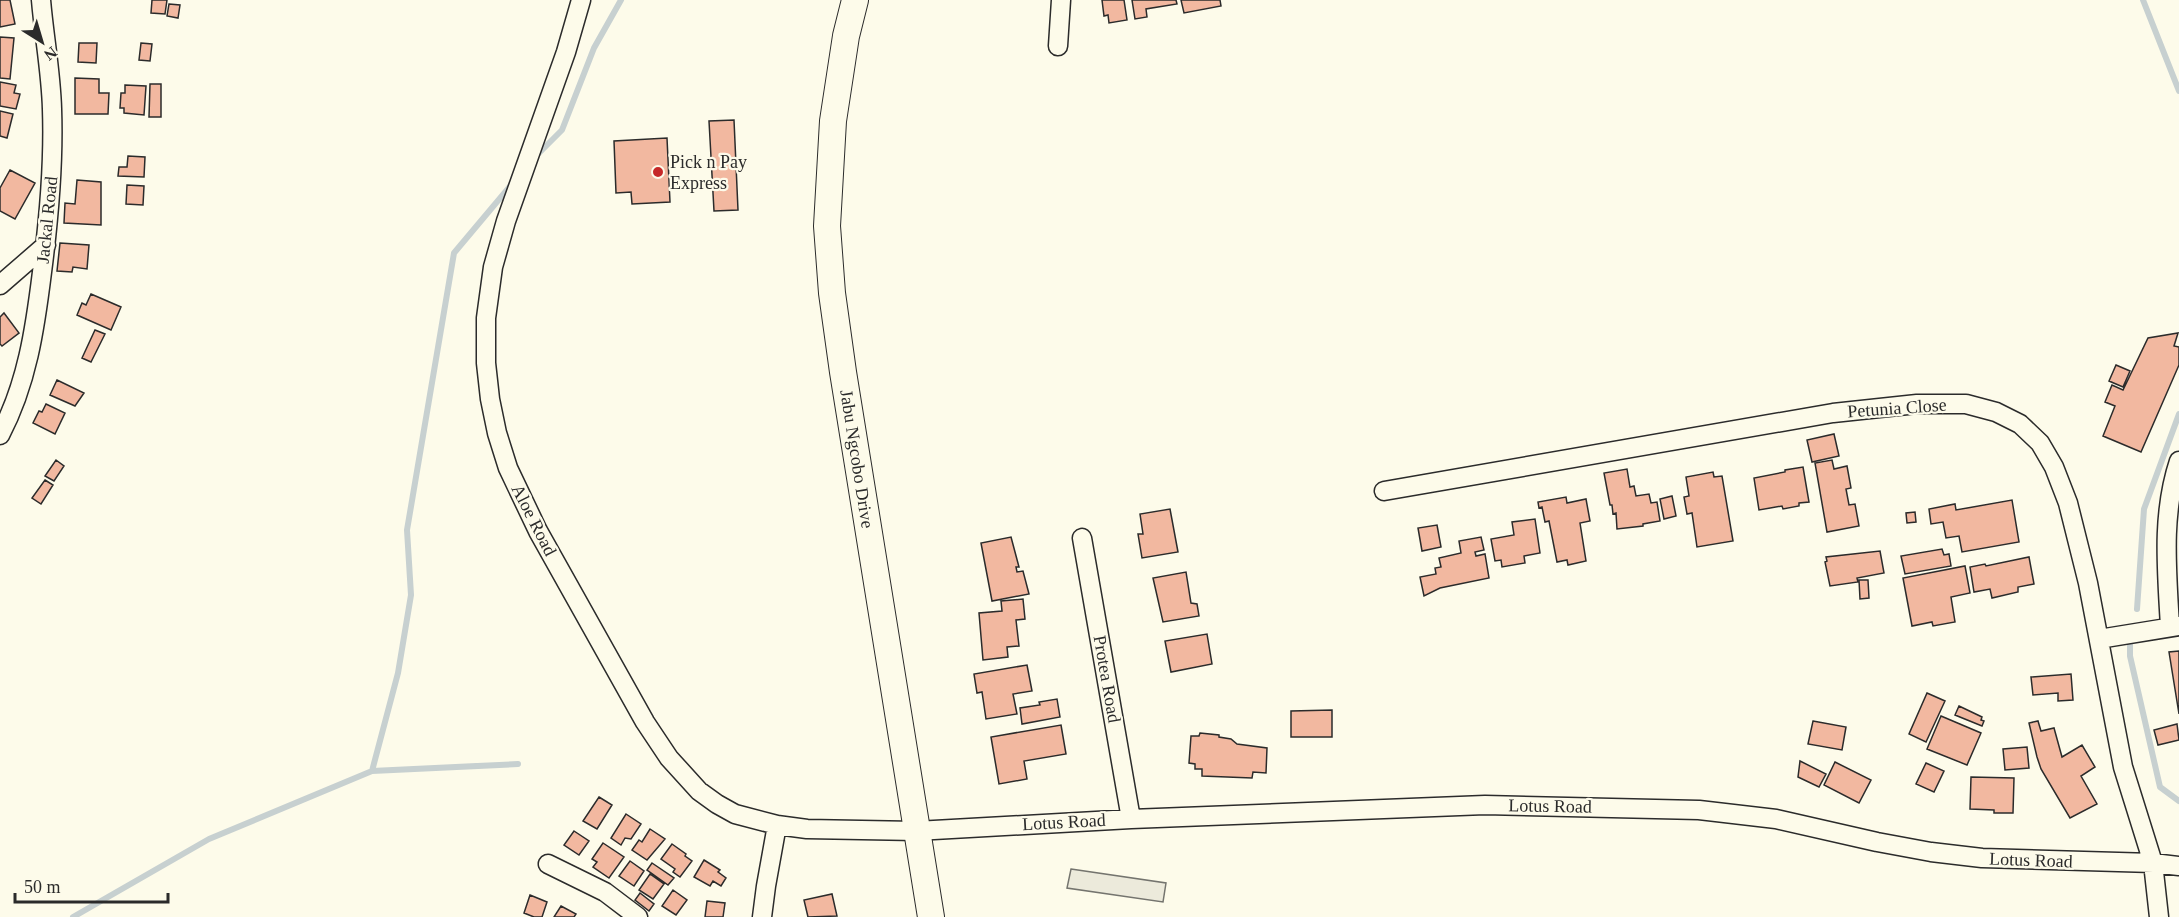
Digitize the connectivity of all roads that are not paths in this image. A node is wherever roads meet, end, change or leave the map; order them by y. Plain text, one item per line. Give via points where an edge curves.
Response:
1 (41, 0) edge
2 (581, 0) edge
3 (855, 0) edge
4 (1061, 0) edge
5 (1058, 46) dead end
6 (46, 245) junction
7 (0, 285) edge
8 (0, 435) edge
9 (2179, 461) edge
10 (1384, 491) dead end
11 (1082, 538) dead end
12 (2174, 626) edge
13 (2099, 639) junction
14 (1131, 819) junction
15 (777, 825) junction
16 (916, 831) junction
17 (2153, 863) junction
18 (548, 864) dead end
19 (2179, 866) edge
20 (638, 917) edge
21 (762, 917) edge
22 (931, 917) edge
23 (2159, 917) edge

1 - 6 street, Jackal Road via 52,108 53,169
2 - 15 street, Aloe Road via 493,267 486,318 486,363 497,433 508,468 538,531 669,758 699,791 717,804 735,814
3 - 16 main road, Jabu Ngcobo Drive via 833,121 827,226 843,372
4 - 5 street
6 - 7 street
6 - 8 street, Jackal Road via 29,359
9 - 12 street via 2167,524 2166,566
10 - 13 street, Petunia Close via 1833,413 1917,404 1966,404 2020,424 2040,443 2054,467 2068,503
11 - 14 street, Protea Road
12 - 13 street
13 - 17 street, Petunia Close via 2123,767
14 - 16 street, Lotus Road
14 - 17 street, Lotus Road via 1485,805 1699,810 1776,819 1877,842 1982,858
15 - 16 street, Aloe Road
15 - 21 street
16 - 22 main road, Jabu Ngcobo Drive
17 - 19 street, Lotus Road
17 - 23 street, Petunia Close
18 - 20 street via 606,892

